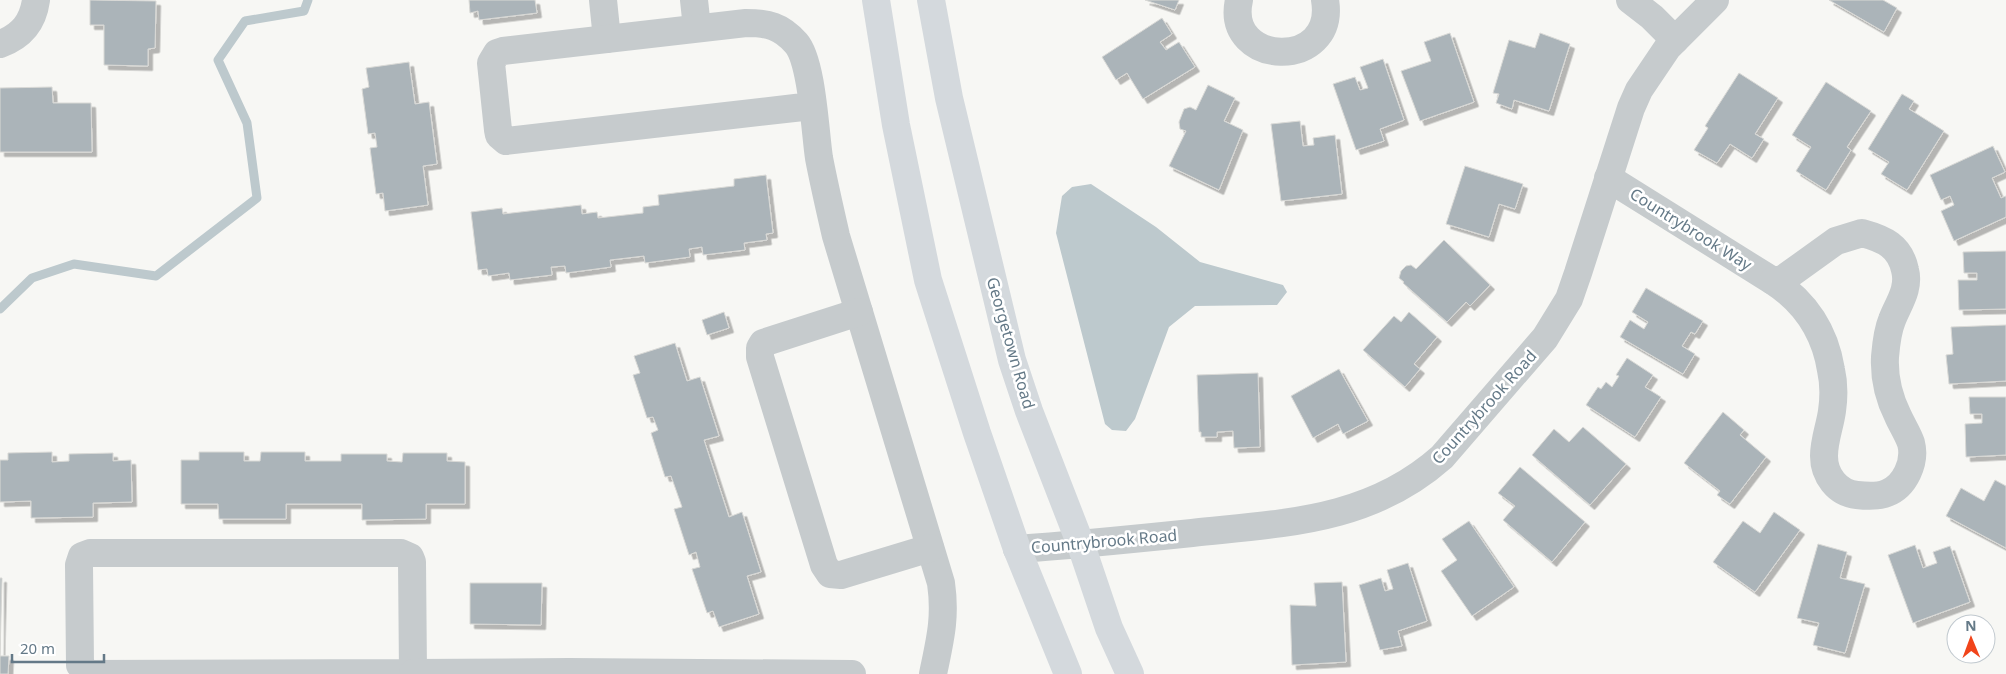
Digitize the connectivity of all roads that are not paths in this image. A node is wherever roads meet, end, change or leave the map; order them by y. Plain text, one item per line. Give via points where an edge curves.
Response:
1 (36, 0) edge
2 (603, 0) edge
3 (694, 0) edge
4 (876, 0) edge
5 (931, 0) edge
6 (1239, 0) edge
7 (1630, 0) edge
8 (1715, 0) edge
9 (1330, 2) edge
10 (697, 28) junction
11 (607, 38) junction
12 (1675, 40) junction
13 (0, 44) edge
14 (812, 106) junction
15 (1608, 178) junction
16 (1773, 281) junction
17 (859, 312) junction
18 (1081, 545) junction
19 (930, 548) junction
20 (1017, 549) junction
21 (413, 673) edge
22 (569, 673) edge
23 (852, 674) edge
24 (933, 674) edge
25 (1068, 674) edge
26 (1130, 674) edge

1 - 13 street via 26,28
2 - 11 street
3 - 10 street
4 - 20 main road via 896,125 928,280
5 - 18 main road, Georgetown Road via 949,98 1012,360
6 - 9 street via 1238,15 1243,30 1256,45 1275,53 1293,51 1311,42 1321,29
7 - 12 street
8 - 12 street, Countrybrook Road
10 - 11 street
10 - 14 street via 765,23 787,34 796,44 807,67
11 - 14 street via 496,53 490,67 499,135 506,141 514,141
12 - 15 street, Countrybrook Road via 1655,64 1634,99
14 - 17 street via 827,199
15 - 16 street, Countrybrook Way
15 - 18 street, Countrybrook Road via 1569,299 1560,315 1442,458 1408,483 1383,498 1343,512 1292,522
16 - 16 street, Countrybrook Way via 1783,278 1836,240 1862,233 1880,238 1898,254 1905,270 1905,291 1889,328 1885,368 1892,403 1911,444 1912,456 1902,481 1888,493 1877,496 1847,494 1832,482 1824,456 1833,401 1832,371 1823,338 1803,306
17 - 19 street
17 - 19 street via 763,343 760,357 824,565 830,574 841,574
18 - 20 street, Countrybrook Road
18 - 26 main road, Georgetown Road via 1109,628
19 - 24 street via 944,604
20 - 25 main road
21 - 21 street via 412,562 410,557 400,553 90,553 80,560 80,664 88,674
21 - 22 street
22 - 23 street

